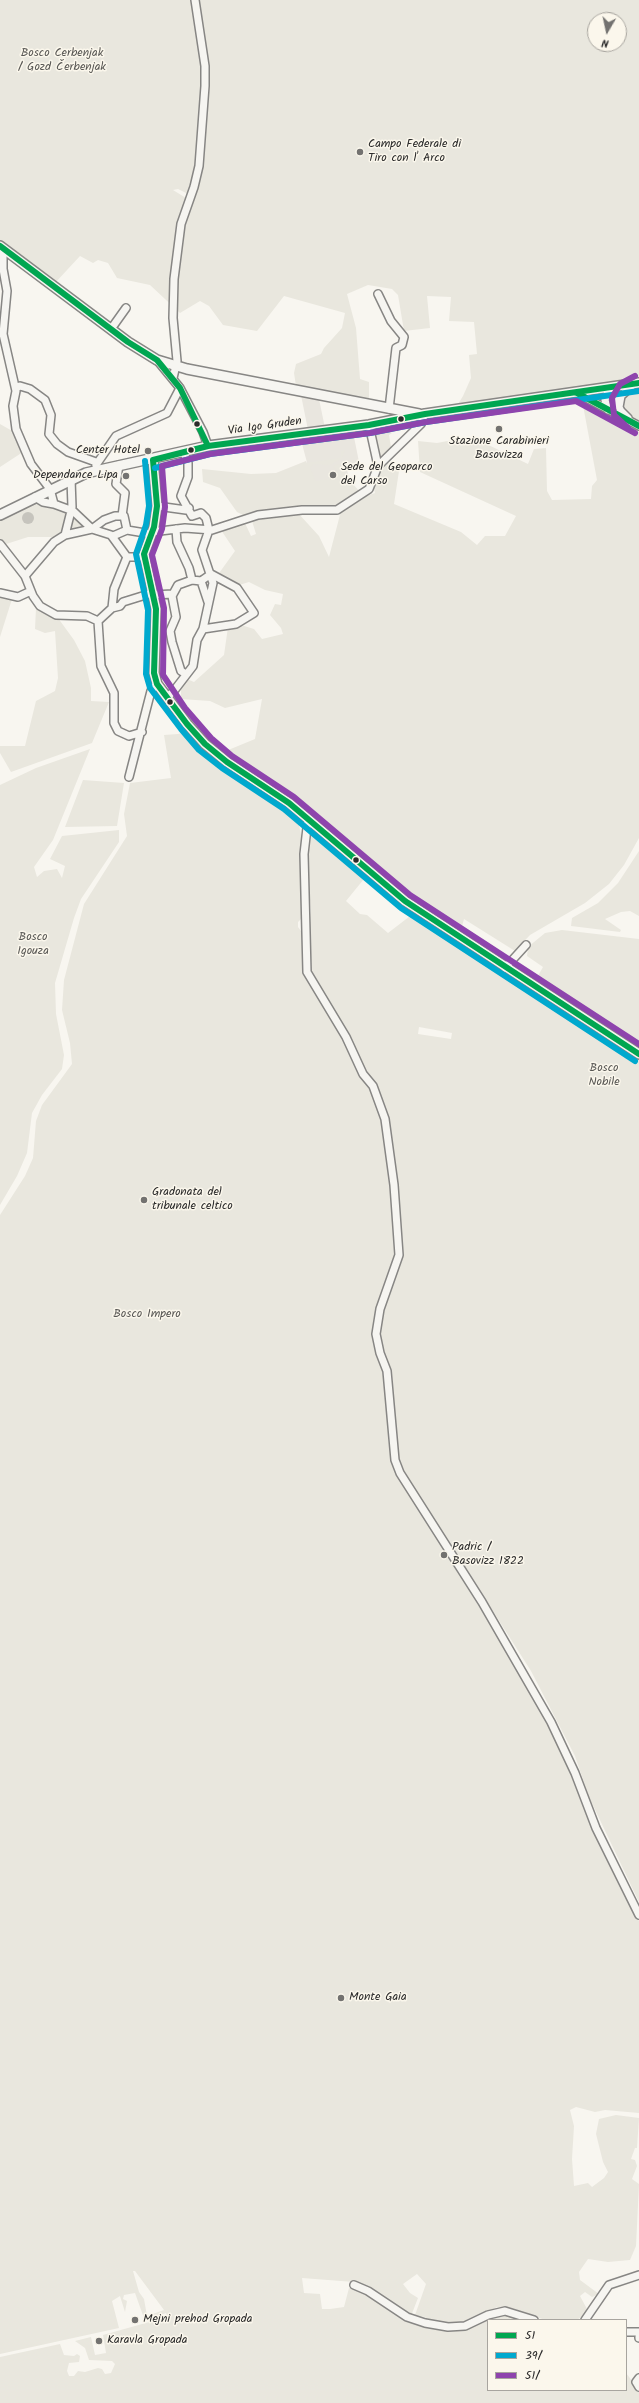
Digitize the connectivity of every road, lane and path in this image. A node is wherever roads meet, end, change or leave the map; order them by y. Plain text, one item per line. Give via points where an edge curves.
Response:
1 (195, 0) edge
2 (2, 247) edge
3 (378, 294) dead end
4 (126, 308) dead end
5 (111, 329) junction
6 (157, 360) junction
7 (176, 367) junction
8 (173, 378) junction
9 (636, 384) edge
10 (16, 388) junction
11 (180, 388) junction
12 (608, 388) junction
13 (577, 393) junction
14 (619, 407) junction
15 (389, 409) junction
16 (608, 410) junction
17 (425, 414) junction
18 (369, 425) junction
19 (639, 426) edge
20 (208, 446) junction
21 (184, 453) junction
22 (153, 460) junction
23 (119, 465) junction
24 (96, 466) junction
25 (378, 466) junction
26 (71, 479) junction
27 (50, 489) junction
28 (35, 497) junction
29 (54, 504) junction
30 (158, 506) junction
31 (189, 508) junction
32 (71, 510) junction
33 (0, 515) edge
34 (122, 516) junction
35 (192, 516) junction
36 (92, 528) junction
37 (185, 528) junction
38 (176, 529) junction
39 (127, 530) junction
40 (209, 530) junction
41 (151, 533) junction
42 (66, 535) junction
43 (113, 536) junction
44 (0, 544) edge
45 (144, 556) junction
46 (127, 557) junction
47 (211, 574) junction
48 (25, 576) junction
49 (192, 580) junction
50 (201, 581) junction
51 (31, 591) junction
52 (0, 593) edge
53 (152, 594) junction
54 (173, 594) junction
55 (208, 602) junction
56 (112, 608) junction
57 (98, 621) junction
58 (203, 629) junction
59 (186, 674) junction
60 (157, 684) junction
61 (167, 697) junction
62 (142, 732) junction
63 (129, 778) dead end
64 (308, 819) junction
65 (526, 945) dead end
66 (505, 968) junction
67 (639, 1054) edge
68 (639, 1915) edge
69 (639, 2276) edge
70 (354, 2285) dead end
71 (531, 2319) edge
72 (586, 2319) edge
73 (627, 2332) edge
74 (639, 2332) edge
75 (639, 2378) edge
76 (639, 2387) edge

1 - 7 street via 206,77 200,166 179,232 179,251 174,279
2 - 5 main road
2 - 10 street via 7,291 3,334
3 - 15 street via 391,321 404,337 402,345 396,348
4 - 5 street
5 - 6 main road
6 - 7 main road
6 - 8 street
7 - 8 street
7 - 15 main road
8 - 11 street
9 - 12 main road, Via Igo Gruden
9 - 14 street via 621,396
10 - 24 street via 20,386 30,389 45,400 51,415 49,434 68,452
10 - 27 street via 13,406 16,429 31,464
11 - 20 street
11 - 24 street via 167,412 116,436
12 - 13 main road, Via Igo Gruden
12 - 14 street
12 - 16 street via 605,400
13 - 16 street
13 - 17 main road, Via Igo Gruden
14 - 19 street via 624,416
15 - 17 main road
16 - 19 street
17 - 18 main road, Via Igo Gruden
17 - 25 street via 421,424
18 - 20 main road, Via Igo Gruden
18 - 25 street
20 - 21 main road, Via Igo Gruden
21 - 22 main road, Via Igo Gruden
21 - 31 street via 188,462 188,478 181,496
22 - 23 main road, Via Igo Gruden
22 - 30 main road
23 - 24 main road, Via Igo Gruden
23 - 34 street via 116,484 125,492
24 - 26 main road, Via Igo Gruden
25 - 40 street via 369,489 337,510 302,510 258,515
26 - 27 main road, Via Igo Gruden
26 - 32 street
27 - 28 main road, Via Igo Gruden
27 - 29 street
28 - 29 street via 42,502
28 - 33 main road, Via Igo Gruden
29 - 32 street
30 - 31 street via 186,510
30 - 41 main road
31 - 35 street
32 - 36 street
32 - 42 street
34 - 36 street via 104,520
34 - 39 street via 125,518
35 - 37 street
35 - 40 street via 204,514
36 - 42 street
36 - 43 street
37 - 38 street
37 - 40 street
38 - 41 street
38 - 49 street via 178,546
39 - 41 street
39 - 43 street
40 - 47 street via 202,550
41 - 45 main road
42 - 48 street via 54,542
43 - 46 street
44 - 48 street
45 - 46 street
45 - 53 main road
46 - 56 street via 114,589
47 - 50 street
47 - 55 street via 212,589
47 - 58 street via 236,588 254,612 252,616 236,624
48 - 51 street
49 - 50 street
49 - 54 street via 178,585
50 - 55 street
51 - 52 street via 18,597
51 - 57 street via 37,603 51,613 87,616
53 - 54 street
53 - 56 street via 140,595
53 - 60 main road via 156,614 154,673
54 - 59 street via 176,617 170,631 181,671
55 - 58 street
56 - 57 street
57 - 62 street via 102,666 114,693 114,724 118,731 129,736
58 - 59 street via 197,640 193,666
59 - 61 street
60 - 61 main road
60 - 62 street via 151,691
61 - 64 main road via 205,744 227,762 265,785
62 - 63 street
64 - 66 main road via 405,902
64 - 68 street via 304,854 307,972 346,1037 363,1074 373,1086 385,1119 394,1184 399,1255 380,1309 376,1334 387,1371 395,1460 400,1473 482,1602 551,1722 575,1773 596,1828
65 - 66 street
66 - 67 main road
69 - 72 street via 610,2285
70 - 71 street via 368,2291 407,2317 426,2323 448,2327 465,2326 488,2315 505,2311
73 - 74 street
75 - 76 street via 636,2382

